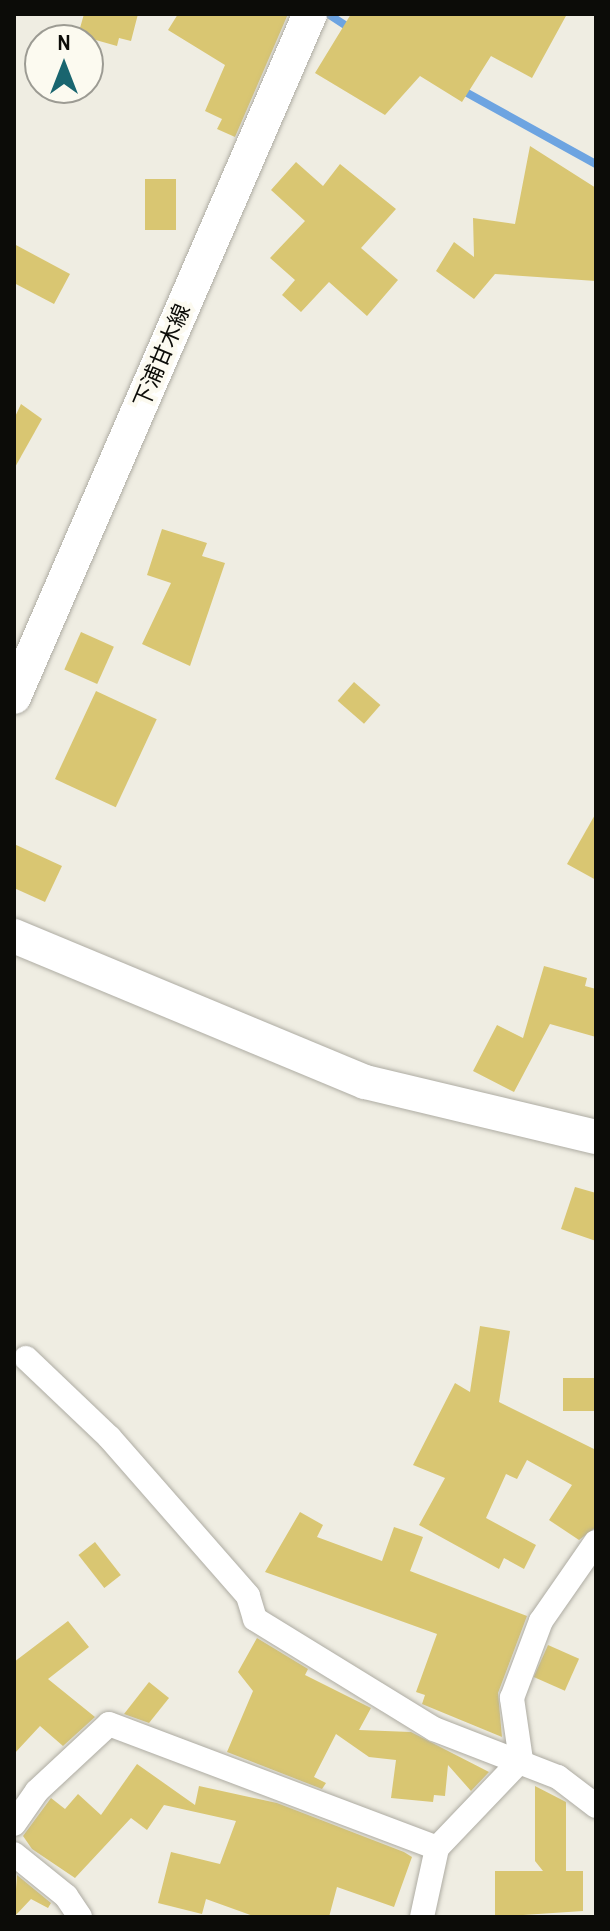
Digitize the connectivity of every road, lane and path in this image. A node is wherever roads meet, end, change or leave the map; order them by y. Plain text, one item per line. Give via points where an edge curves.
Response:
1 (310, 14) edge
2 (14, 697) edge
3 (14, 936) edge
4 (596, 1137) edge
5 (26, 1358) dead end
6 (596, 1542) edge
7 (521, 1760) junction
8 (596, 1806) edge
9 (14, 1824) edge
10 (437, 1848) junction
11 (14, 1854) edge
12 (80, 1917) edge
13 (422, 1917) edge

1 - 2 main road, 下浦甘木線
3 - 4 main road via 365,1082
5 - 7 street via 109,1437 248,1596 255,1619 434,1729
6 - 7 street via 541,1621 512,1698
7 - 8 street
7 - 10 street
9 - 10 street via 37,1791 109,1724
10 - 13 street
11 - 12 street via 66,1896

